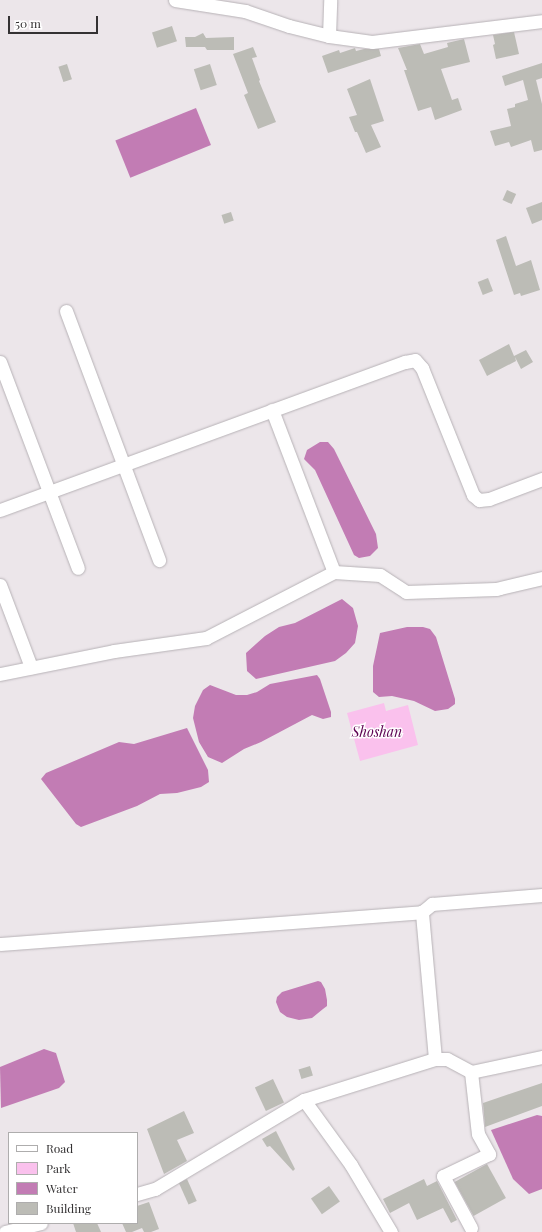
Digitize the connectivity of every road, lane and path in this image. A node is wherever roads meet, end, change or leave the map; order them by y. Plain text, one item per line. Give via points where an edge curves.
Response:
1 (175, 0) edge
2 (330, 0) edge
3 (542, 21) edge
4 (329, 36) junction
5 (66, 311) dead end
6 (0, 362) edge
7 (272, 410) junction
8 (124, 464) junction
9 (542, 479) edge
10 (49, 492) junction
11 (0, 510) edge
12 (159, 560) dead end
13 (78, 568) dead end
14 (334, 572) junction
15 (542, 578) edge
16 (0, 585) edge
17 (31, 667) junction
18 (0, 674) edge
19 (542, 895) edge
20 (422, 912) junction
21 (0, 944) edge
22 (542, 1057) edge
23 (435, 1059) junction
24 (471, 1072) junction
25 (304, 1100) junction
26 (138, 1194) edge
27 (37, 1224) edge
28 (471, 1228) dead end
29 (4, 1232) edge
30 (391, 1232) edge

1 - 4 street via 245,10 289,26
2 - 4 street
3 - 4 street via 372,42
5 - 8 street
6 - 10 street
7 - 8 street
7 - 9 street via 415,360 422,368 473,495 479,500 489,499
7 - 14 street
8 - 10 street
8 - 12 street
10 - 11 street
10 - 13 street
14 - 15 street via 380,575 406,592 496,589
14 - 17 street via 206,638 114,651
16 - 17 street
17 - 18 street
19 - 20 street via 432,904
20 - 21 street
20 - 23 street
22 - 24 street
23 - 24 street via 447,1059
23 - 25 street
24 - 28 street via 478,1134 489,1154 443,1176
25 - 26 street via 155,1189
25 - 30 street via 351,1165
27 - 29 street

